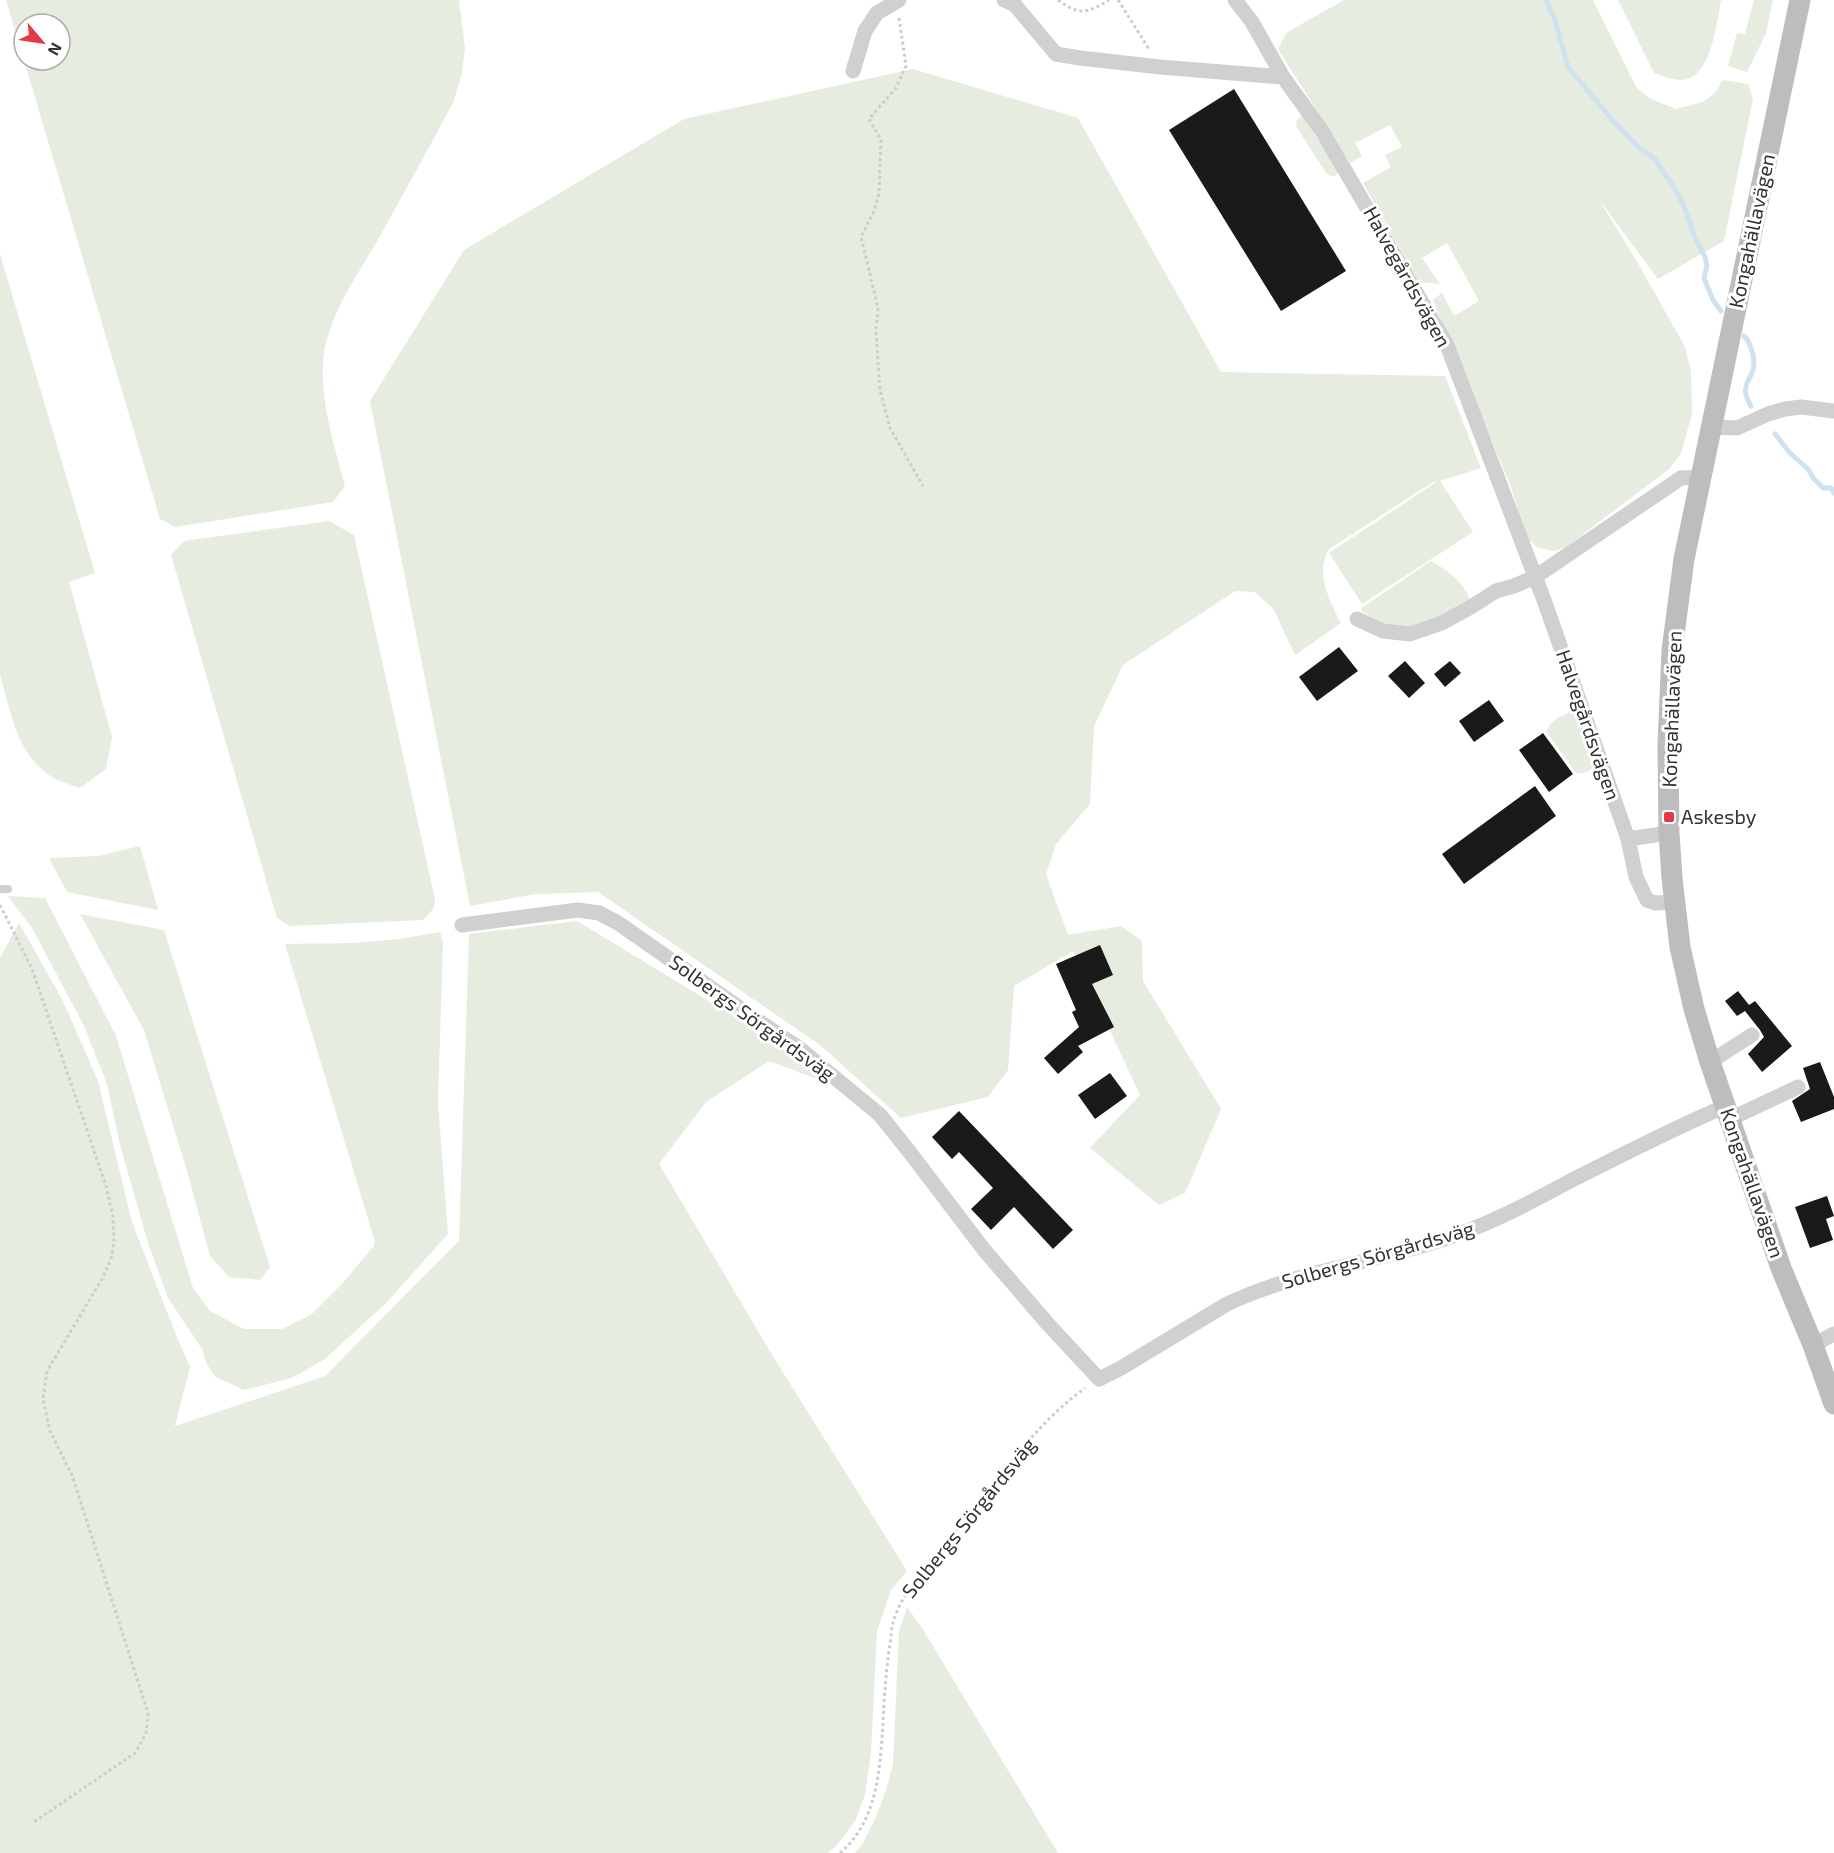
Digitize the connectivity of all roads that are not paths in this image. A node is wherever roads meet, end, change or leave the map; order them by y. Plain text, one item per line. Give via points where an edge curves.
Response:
1 (1004, 0) edge
2 (1235, 0) edge
3 (1800, 0) edge
4 (898, 1) edge
5 (853, 71) dead end
6 (1284, 77) junction
7 (1834, 411) edge
8 (1710, 427) junction
9 (1701, 477) junction
10 (1535, 577) junction
11 (1357, 619) dead end
12 (1670, 833) junction
13 (1628, 839) junction
14 (1674, 902) junction
15 (462, 925) dead end
16 (1752, 1035) dead end
17 (1710, 1062) junction
18 (1798, 1087) dead end
19 (1728, 1112) junction
20 (1834, 1334) edge
21 (1813, 1345) junction
22 (1834, 1404) edge

1 - 6 street via 1015,5 1056,54
2 - 6 street, Halvegårdsvägen
3 - 8 street, Kongahällavägen
4 - 5 street via 877,13 865,31
6 - 10 street, Halvegårdsvägen via 1322,131 1447,345
7 - 8 street via 1785,409 1737,428
8 - 9 street, Kongahällavägen
9 - 10 street via 1681,478
9 - 12 street, Kongahällavägen via 1684,559 1672,650
10 - 11 street via 1496,591 1442,623 1410,634 1383,631
10 - 13 street, Halvegårdsvägen
12 - 13 street
12 - 14 street, Kongahällavägen
13 - 14 street, Halvegårdsvägen via 1636,877 1647,900
14 - 17 street, Kongahällavägen via 1687,982
15 - 19 street, Solbergs Sörgårdsväg via 578,910 599,913 799,1048 880,1115 985,1251 1099,1379 1246,1295 1462,1232 1517,1209 1656,1137
16 - 17 street
17 - 19 street, Kongahällavägen
18 - 19 street, Solbergs Sörgårdsväg
19 - 21 street, Kongahällavägen via 1781,1268
20 - 21 street
21 - 22 street, Kongahällavägen

